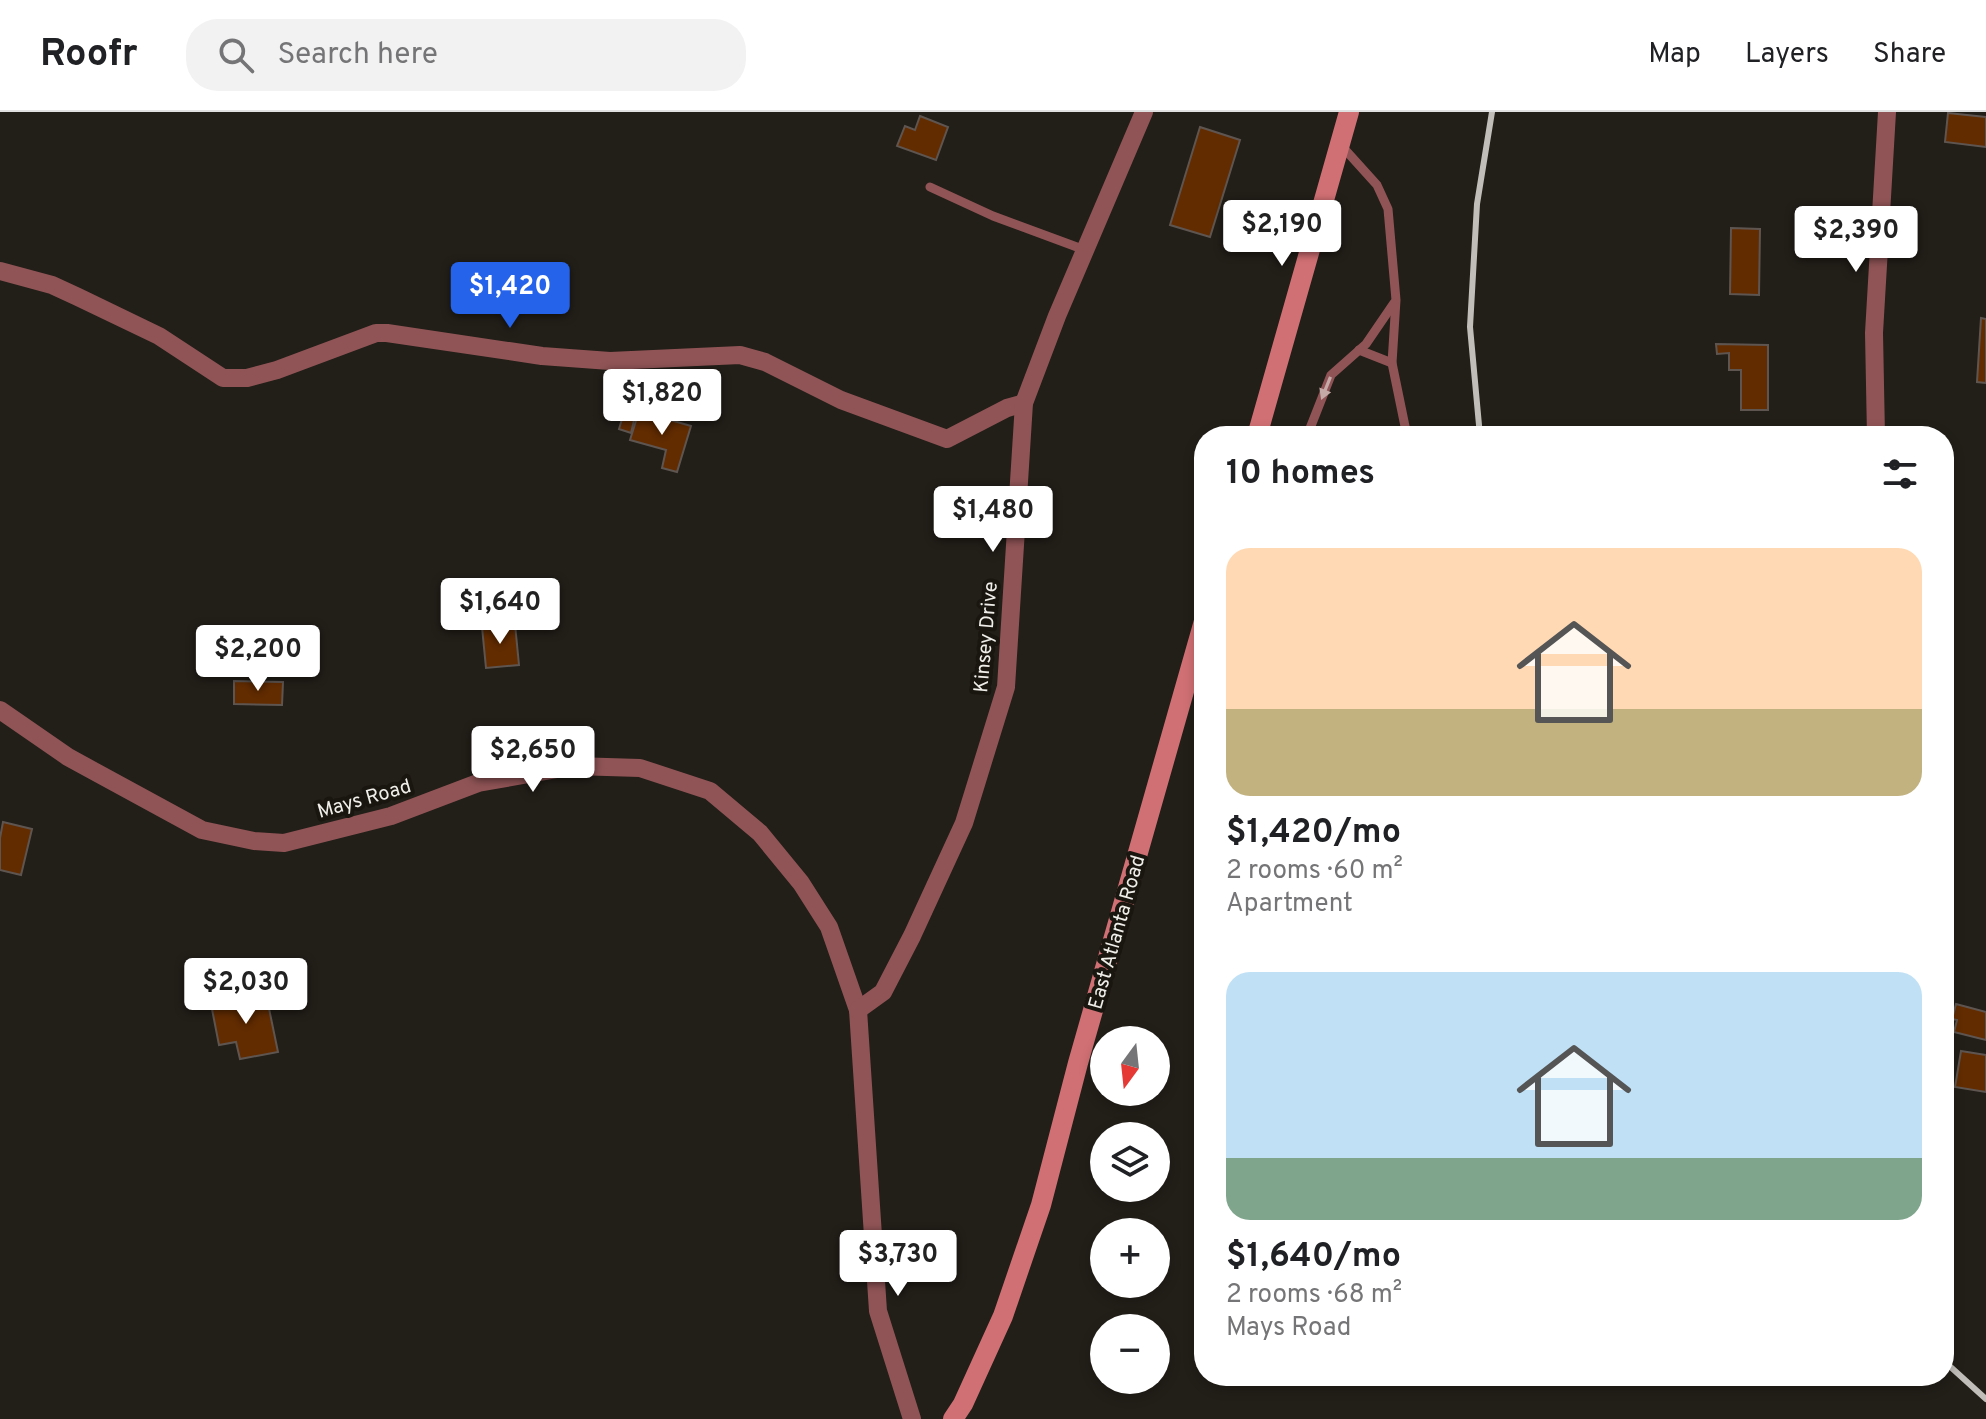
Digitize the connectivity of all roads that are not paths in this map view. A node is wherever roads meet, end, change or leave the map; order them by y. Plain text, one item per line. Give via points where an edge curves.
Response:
1 (1144, 112) edge
2 (1349, 112) edge
3 (1887, 112) edge
4 (1340, 144) junction
5 (930, 187) dead end
6 (1085, 250) junction
7 (0, 271) edge
8 (1396, 300) junction
9 (1359, 350) junction
10 (1392, 363) junction
11 (1024, 403) junction
12 (1260, 426) edge
13 (1311, 426) edge
14 (1405, 426) edge
15 (1876, 426) edge
16 (1194, 656) edge
17 (0, 710) edge
18 (858, 1010) junction
19 (912, 1419) edge
20 (953, 1419) edge

1 - 6 street, Kinsey Drive
2 - 4 street
3 - 15 street via 1874,333
4 - 8 lane via 1377,185 1388,209
4 - 12 street
5 - 6 lane
6 - 11 street, Kinsey Drive
7 - 11 street via 78,297 159,336 223,378 277,370 387,333 610,361 740,355 947,439
8 - 9 lane
8 - 10 lane
9 - 10 lane
9 -> 13 lane via 1331,375
10 - 14 lane
11 - 18 street, Kinsey Drive via 1006,687 964,823 883,992
16 - 20 street, East Atlanta Road via 1041,1205 1003,1316
17 - 18 street, Mays Road via 68,757 202,830 254,841 284,843 391,816 478,783 574,766 640,768 710,791 760,833 801,883 829,927
18 - 19 street, Mays Road via 878,1311

